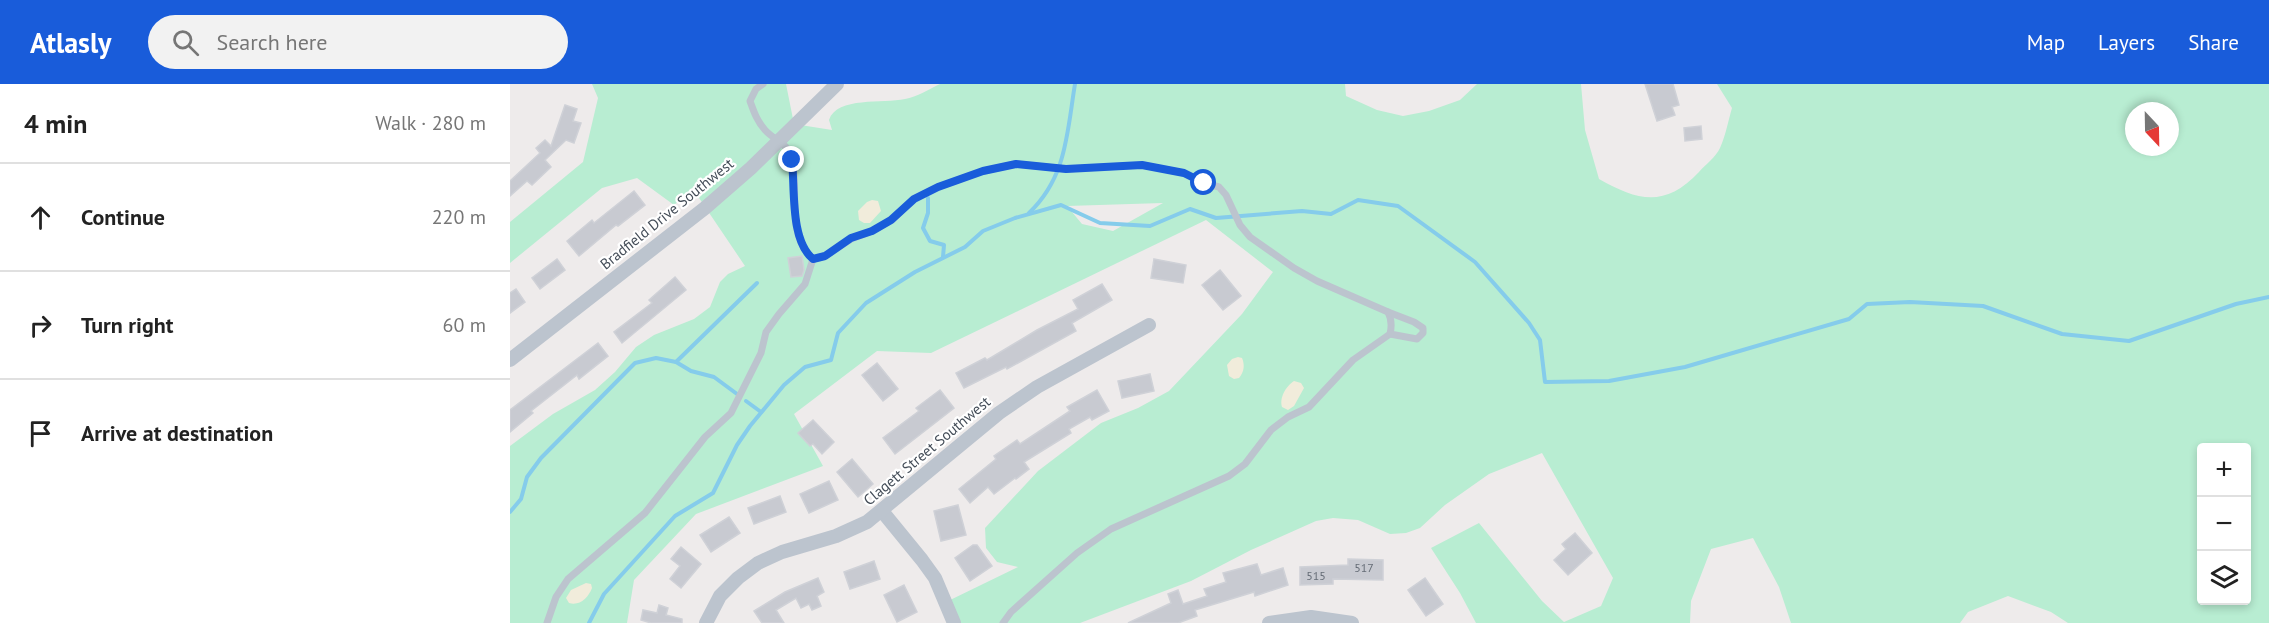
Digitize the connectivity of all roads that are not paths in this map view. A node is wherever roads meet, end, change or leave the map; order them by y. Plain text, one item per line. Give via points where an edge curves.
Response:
1 (763, 84) edge
2 (837, 84) edge
3 (778, 140) junction
4 (813, 259) junction
5 (1388, 312) junction
6 (1149, 325) dead end
7 (1390, 334) junction
8 (510, 360) edge
9 (882, 511) junction
10 (547, 623) edge
11 (706, 623) edge
12 (954, 623) edge
13 (1003, 623) edge
14 (1269, 623) edge
15 (1352, 623) edge

1 - 3 lane via 750,101 756,118
2 - 3 street, Bradfield Drive Southwest
3 - 4 lane via 788,147 792,160 798,238
3 - 8 street, Bradfield Drive Southwest via 705,208
4 - 5 lane via 891,220 914,199 983,171 1016,164 1053,169 1142,165 1184,173 1219,187 1250,237 1293,268
4 - 10 lane via 805,284 766,332 761,353 731,413 705,437 645,513 568,579 556,597
5 - 7 lane via 1392,321
5 - 7 lane via 1414,322 1423,333 1412,340
6 - 9 street, Clagett Street Southwest via 1037,387 999,413
7 - 13 lane via 1353,360 1309,406 1270,430 1245,464 1229,476 1111,529 1077,553
9 - 11 street, Clagett Street Southwest via 853,530 758,563 720,596
9 - 12 street via 935,578
14 - 15 street via 1311,617

